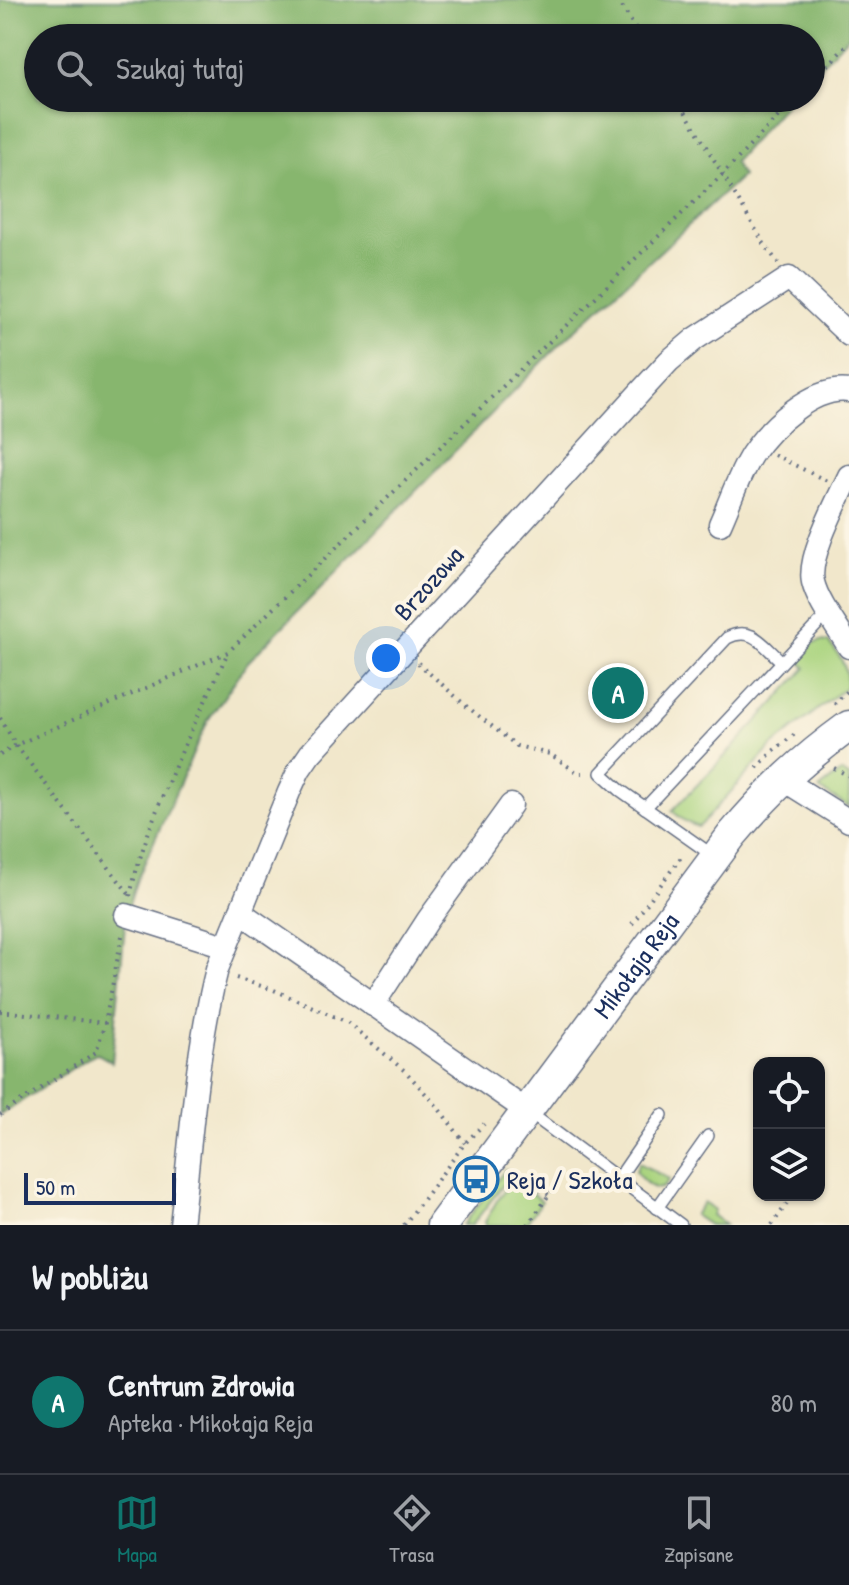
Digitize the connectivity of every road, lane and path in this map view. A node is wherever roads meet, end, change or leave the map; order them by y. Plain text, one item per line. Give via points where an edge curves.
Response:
1 (618, 0) edge
2 (633, 24) edge
3 (849, 43) edge
4 (825, 68) edge
5 (685, 112) edge
6 (783, 112) edge
7 (723, 174) junction
8 (789, 278) junction
9 (849, 335) edge
10 (849, 391) edge
11 (757, 447) junction
12 (846, 482) edge
13 (720, 524) dead end
14 (828, 612) junction
15 (849, 647) edge
16 (404, 651) junction
17 (228, 652) junction
18 (781, 661) junction
19 (0, 718) edge
20 (849, 726) edge
21 (16, 745) junction
22 (0, 755) edge
23 (834, 768) dead end
24 (601, 773) junction
25 (849, 776) edge
26 (782, 779) junction
27 (511, 805) dead end
28 (645, 808) junction
29 (849, 821) edge
30 (704, 849) junction
31 (128, 906) junction
32 (240, 912) junction
33 (627, 931) dead end
34 (225, 946) junction
35 (233, 977) dead end
36 (373, 1005) junction
37 (0, 1011) edge
38 (105, 1023) junction
39 (516, 1104) junction
40 (0, 1115) edge
41 (662, 1115) dead end
42 (708, 1136) dead end
43 (465, 1143) junction
44 (513, 1172) dead end
45 (618, 1179) junction
46 (555, 1186) dead end
47 (549, 1195) junction
48 (789, 1201) edge
49 (657, 1208) junction
50 (181, 1225) edge
51 (404, 1225) edge
52 (442, 1225) edge
53 (528, 1225) edge
54 (681, 1225) edge
55 (772, 1225) edge

1 - 2 path
3 - 4 path
5 - 7 path
6 - 7 path
7 - 8 path
7 - 17 path
8 - 9 street
8 - 16 street, Brzozowa via 669,361
10 - 11 street via 811,399
11 - 12 path
11 - 13 street
12 - 14 street via 813,566 812,578
14 - 15 street
14 - 18 lane
16 - 24 path via 517,746 550,754 578,773
16 - 32 street, Brzozowa via 299,770
17 - 21 path
17 - 31 path via 167,790
18 - 24 lane via 752,635 741,632 727,638
18 - 28 lane
19 - 21 path
20 - 26 street, Mikołaja Reja
21 - 22 path
21 - 31 path
23 - 25 path
24 - 28 lane
26 - 29 street
26 - 30 street, Mikołaja Reja
27 - 36 street
28 - 30 lane
30 - 33 path
30 - 39 street, Mikołaja Reja
31 - 34 street
31 - 38 path
32 - 34 street, Brzozowa
32 - 36 street
34 - 50 street, Brzozowa via 211,993
35 - 43 path via 347,1022 406,1072
36 - 39 street
37 - 38 path
38 - 40 path via 96,1052
39 - 43 path via 490,1118
39 - 45 lane
39 - 52 street, Mikołaja Reja
41 - 45 lane
42 - 49 lane
43 - 51 path
44 - 47 path
45 - 49 lane
46 - 47 path
47 - 53 path
48 - 55 path
49 - 54 lane

